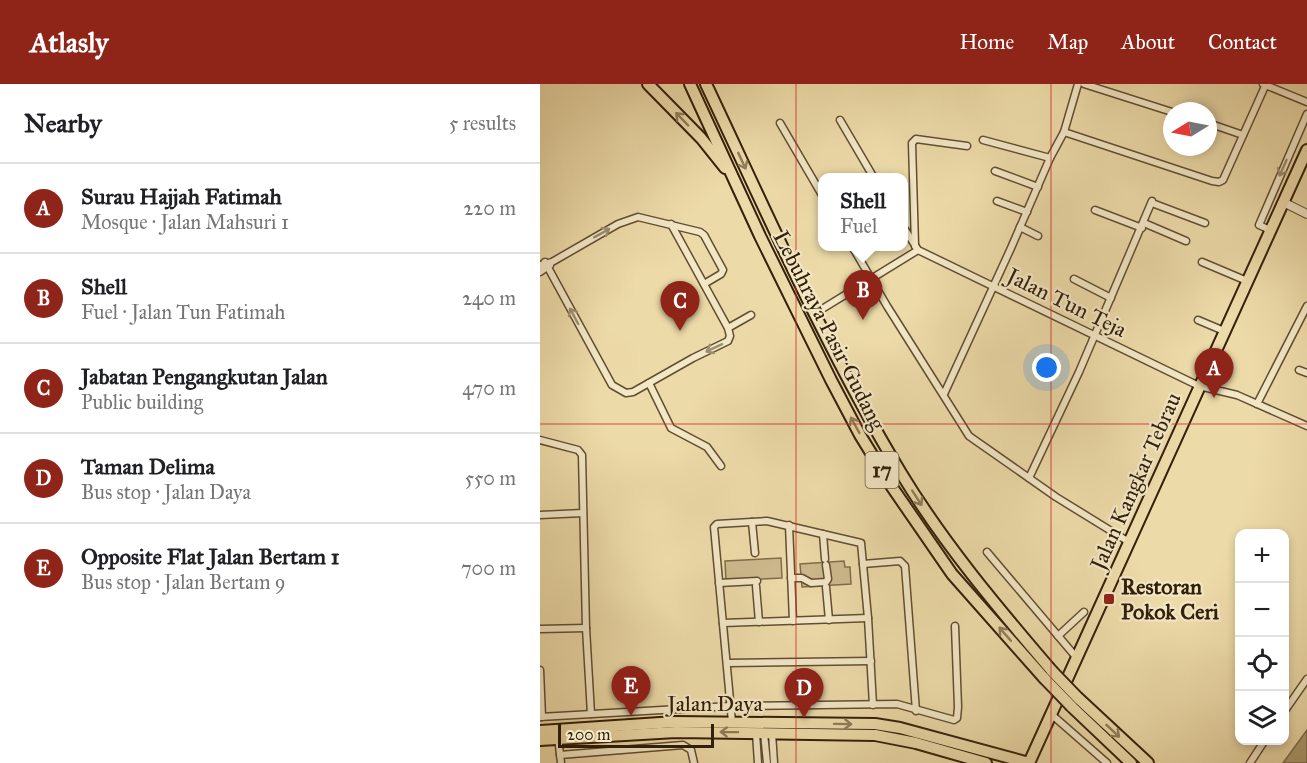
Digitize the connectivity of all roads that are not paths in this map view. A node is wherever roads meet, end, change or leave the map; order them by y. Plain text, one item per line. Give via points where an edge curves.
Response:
1 (648, 84) edge
2 (690, 84) edge
3 (706, 84) edge
4 (713, 84) edge
5 (1078, 84) edge
6 (1084, 84) edge
7 (1265, 84) edge
8 (1307, 102) edge
9 (717, 108) junction
10 (1163, 109) edge
11 (1307, 114) edge
12 (840, 120) dead end
13 (780, 123) dead end
14 (1217, 126) edge
15 (1064, 132) junction
16 (1243, 135) junction
17 (984, 140) dead end
18 (967, 146) dead end
19 (1307, 150) edge
20 (1050, 158) junction
21 (995, 171) dead end
22 (872, 173) edge
23 (734, 180) junction
24 (1038, 187) junction
25 (818, 188) edge
26 (997, 201) dead end
27 (1283, 202) junction
28 (1095, 210) dead end
29 (1027, 212) junction
30 (1307, 214) edge
31 (1205, 223) dead end
32 (671, 224) junction
33 (1143, 225) junction
34 (1020, 227) junction
35 (1270, 230) junction
36 (908, 236) edge
37 (1038, 236) dead end
38 (1186, 241) dead end
39 (916, 248) junction
40 (855, 251) edge
41 (1202, 262) dead end
42 (546, 264) edge
43 (540, 272) edge
44 (871, 278) junction
45 (1074, 279) dead end
46 (1247, 281) junction
47 (704, 284) junction
48 (993, 286) junction
49 (1111, 298) junction
50 (1307, 306) edge
51 (814, 314) junction
52 (751, 315) dead end
53 (1198, 320) dead end
54 (728, 328) junction
55 (1224, 331) junction
56 (1095, 336) junction
57 (1299, 370) dead end
58 (1307, 373) edge
59 (649, 383) junction
60 (1199, 386) junction
61 (944, 394) junction
62 (1257, 404) junction
63 (1307, 426) edge
64 (540, 440) edge
65 (721, 466) dead end
66 (1029, 478) junction
67 (583, 513) junction
68 (540, 514) edge
69 (752, 522) junction
70 (789, 525) junction
71 (823, 534) junction
72 (1129, 542) junction
73 (987, 552) dead end
74 (755, 553) dead end
75 (863, 564) junction
76 (791, 578) junction
77 (719, 583) junction
78 (826, 587) dead end
79 (1084, 612) dead end
80 (868, 618) junction
81 (829, 620) junction
82 (793, 621) junction
83 (759, 622) junction
84 (723, 623) junction
85 (955, 626) dead end
86 (586, 628) junction
87 (540, 629) edge
88 (1058, 636) junction
89 (1076, 657) junction
90 (871, 661) junction
91 (727, 663) junction
92 (540, 670) edge
93 (1048, 674) junction
94 (540, 677) edge
95 (1307, 679) edge
96 (1074, 702) junction
97 (873, 705) junction
98 (1289, 705) edge
99 (730, 706) junction
100 (916, 711) junction
101 (591, 714) junction
102 (1051, 714) junction
103 (541, 717) edge
104 (732, 722) junction
105 (540, 731) edge
106 (764, 733) junction
107 (558, 734) junction
108 (926, 735) junction
109 (540, 741) edge
110 (1039, 741) junction
111 (916, 743) junction
112 (1262, 745) edge
113 (560, 755) junction
114 (1013, 758) junction
115 (561, 763) edge
116 (694, 763) edge
117 (758, 763) edge
118 (767, 763) edge
119 (774, 763) edge
120 (986, 763) edge
121 (1029, 763) edge
122 (1107, 763) edge
123 (1131, 763) edge
124 (1148, 763) edge
125 (1250, 763) edge

23 -> 1 main road via 701,138
2 - 23 main road, Lebuhraya Pasir Gudang / 17
3 - 9 main road, Lebuhraya Pasir Gudang / 17
4 - 9 main road
5 - 15 street
6 - 10 street
7 - 8 street
7 - 16 street
9 -> 51 main road, Lebuhraya Pasir Gudang / 17
11 -> 35 street via 1259,225
12 - 22 street
13 - 25 street
14 - 16 street
15 - 16 street via 1218,182 1223,180
15 - 20 street
17 - 20 street
18 - 39 street via 916,139 912,142
19 - 27 main road, Jalan Kangkar Tebrau
20 - 24 street
21 - 24 street
93 -> 23 main road, Lebuhraya Pasir Gudang / 17 via 952,574 892,487 831,380
24 - 29 street
26 - 29 street
27 - 30 street
27 - 35 main road, Jalan Kangkar Tebrau
28 - 33 street
29 - 34 street
31 - 33 street via 1152,202
42 -> 32 street via 638,217
32 - 47 street
32 - 47 street via 700,232 709,243 723,272
33 - 38 street
33 - 49 street
34 - 37 street
34 - 48 street
35 - 46 main road, Jalan Kangkar Tebrau
36 - 39 street
39 - 44 street
39 - 48 street, Jalan Tun Teja
40 - 44 street
41 - 46 street
42 - 43 street
59 -> 42 street via 626,393 612,385
44 - 51 street
44 - 61 street
45 - 49 street
46 - 55 main road, Jalan Kangkar Tebrau
47 - 54 street
48 - 56 street, Jalan Tun Teja
48 - 61 street
49 - 56 street
50 - 62 street
51 -> 93 main road, Lebuhraya Pasir Gudang / 17 via 918,500
52 - 54 street
53 - 55 street
54 -> 59 street via 728,342
55 - 60 main road, Jalan Kangkar Tebrau
56 - 60 street, Jalan Tun Teja
56 - 66 street
57 - 58 street
59 - 65 street via 671,428 708,447
60 - 62 street, Jalan Tun Teja
60 - 72 main road, Jalan Kangkar Tebrau
61 - 66 street via 969,436
62 - 63 street, Jalan Tun Teja
64 - 67 street via 580,452
66 - 72 street
67 - 68 street
67 - 86 street
69 - 70 street
69 - 74 street
69 - 77 street via 715,525
70 - 71 street
70 - 76 street
71 - 75 street via 861,543
71 - 76 street via 827,582
72 - 89 main road, Jalan Kangkar Tebrau
73 - 88 street
75 - 80 street
75 - 100 street via 900,561 905,566
76 - 82 street
77 - 83 street via 756,584
77 - 84 street
78 - 81 street
79 - 88 street
80 - 81 street
80 - 90 street
81 - 82 street
82 - 83 street
83 - 84 street
84 - 91 street
85 - 100 street via 957,718
86 - 87 street
86 - 101 street
88 - 89 street
89 - 102 main road, Jalan Kangkar Tebrau
90 - 91 street
90 - 97 street
91 - 99 street
92 - 94 street
93 - 96 main road, Lebuhraya Pasir Gudang / 17, bridge
94 - 103 street
95 - 98 street
96 - 123 main road, Lebuhraya Pasir Gudang / 17
96 -> 124 main road, Lebuhraya Pasir Gudang / 17
97 - 99 street
97 - 100 street via 897,704
99 - 101 street
99 - 104 street
101 - 103 street
102 - 110 main road, Jalan Kangkar Tebrau
102 - 122 street
104 - 107 main road, Jalan Daya via 675,722
104 -> 108 main road, Jalan Daya via 875,724
105 - 107 main road, Jalan Daya
106 -> 107 main road, Jalan Daya
106 - 111 main road, Jalan Daya via 874,735
106 - 117 street
106 - 118 street
106 - 119 street
107 - 109 main road, Jalan Daya
107 - 113 street
108 - 111 main road via 948,746
108 - 114 main road, Jalan Daya
110 - 114 main road via 1028,753
110 - 121 main road, Jalan Kangkar Tebrau
111 - 120 main road, Jalan Daya
112 - 125 street
113 - 115 street
113 - 116 street via 684,746 691,750
114 - 121 main road, Jalan Daya

